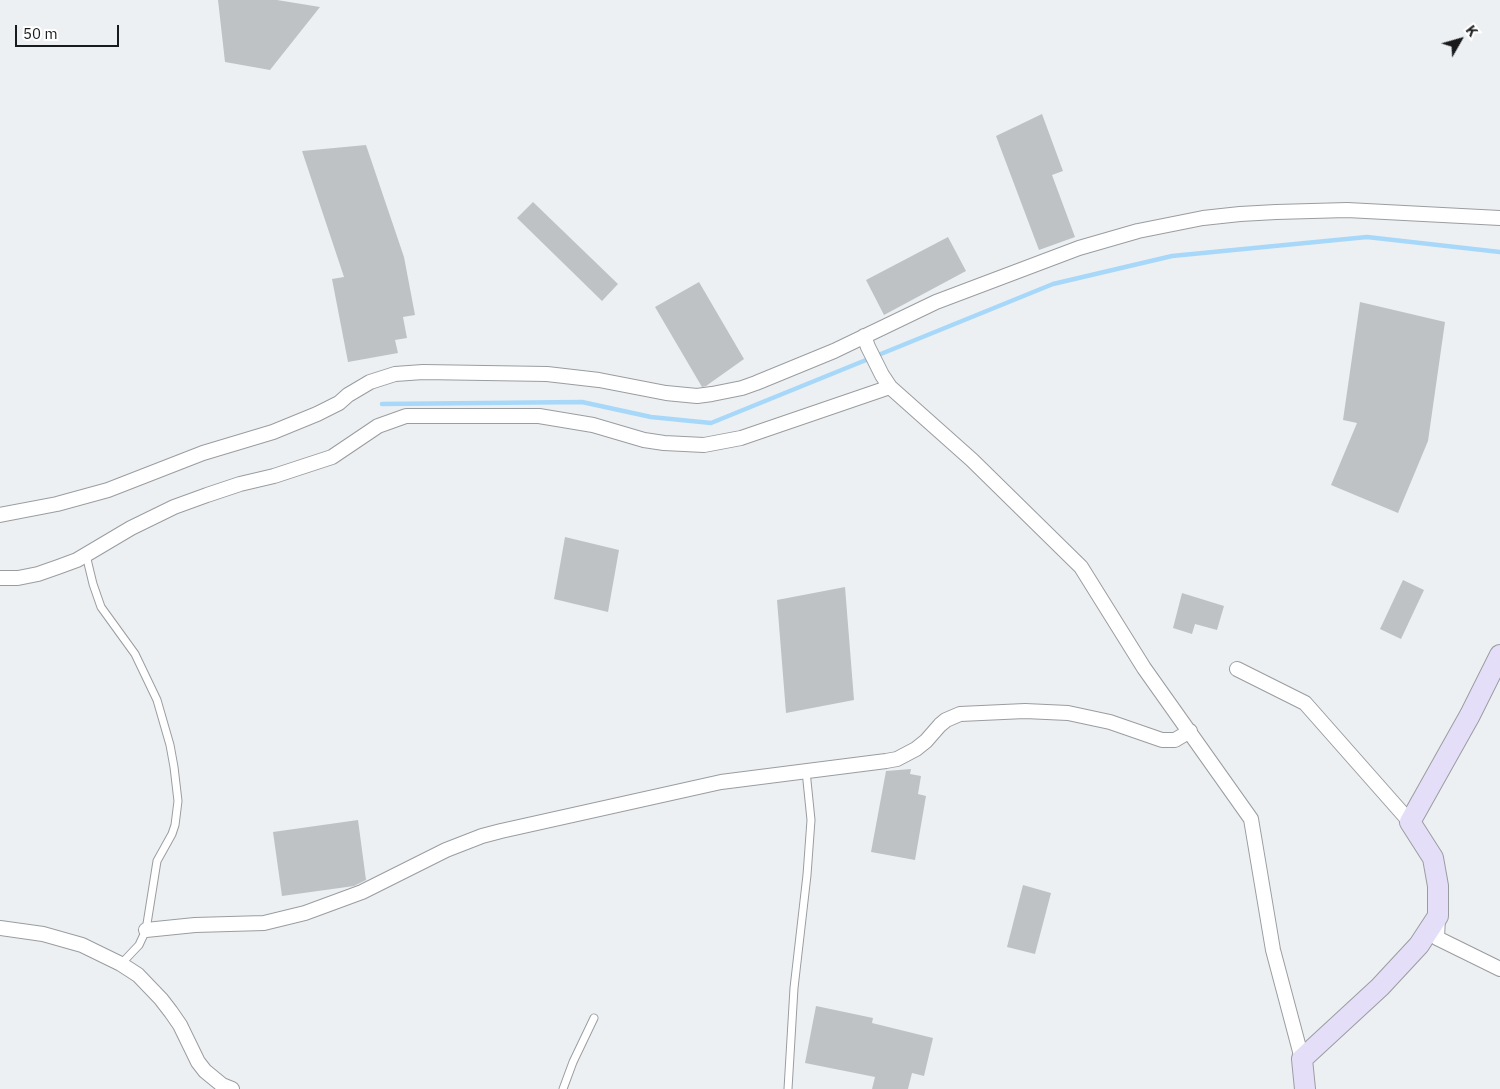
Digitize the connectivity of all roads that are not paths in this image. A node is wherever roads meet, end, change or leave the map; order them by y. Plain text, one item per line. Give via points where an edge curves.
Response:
1 (1500, 218) edge
2 (866, 342) junction
3 (886, 381) junction
4 (0, 515) edge
5 (86, 555) junction
6 (0, 578) edge
7 (1500, 655) edge
8 (1237, 669) dead end
9 (1190, 731) junction
10 (806, 771) junction
11 (1410, 822) junction
12 (1438, 916) junction
13 (0, 928) edge
14 (146, 930) junction
15 (121, 964) junction
16 (1500, 970) edge
17 (594, 1018) dead end
18 (1302, 1059) junction
19 (232, 1089) edge
20 (564, 1089) edge
21 (788, 1089) edge
22 (1305, 1089) edge

1 - 2 street via 1347,210 1240,214 1168,224 1072,251 936,302
2 - 3 street
2 - 4 street via 834,351 742,388 697,396 548,374 395,374 370,382 339,403 273,432 203,453 108,490
3 - 5 street via 741,438 704,444 664,444 594,425 539,416 406,416 378,426 332,457 174,507
3 - 9 street via 1081,567 1144,668
5 - 6 street via 38,574
5 - 14 lane via 102,607 135,654 157,700 174,767 177,813 172,834 158,861
7 - 11 street
8 - 11 street via 1304,703
9 - 10 street via 1180,738 1162,740 1110,722 1068,713 960,714 946,720 916,749 897,759
9 - 18 street via 1251,819 1273,950
10 - 14 street via 720,782 482,836 446,850 362,892 264,923
10 - 21 lane via 811,820 794,988
11 - 12 street via 1433,858 1438,886
12 - 16 street via 1437,938
12 - 18 street via 1419,945 1380,987
13 - 15 street via 62,938
14 - 15 lane via 139,945
15 - 19 street via 138,975 161,998 205,1071 222,1086
17 - 20 lane
18 - 22 street

